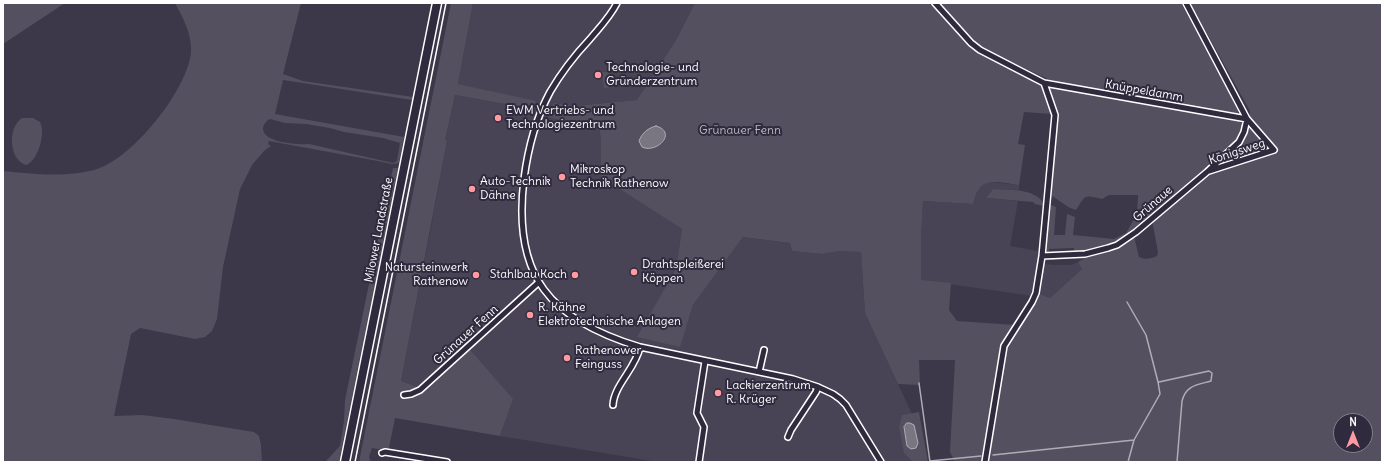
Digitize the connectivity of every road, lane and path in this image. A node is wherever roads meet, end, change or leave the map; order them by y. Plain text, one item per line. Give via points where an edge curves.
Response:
1 (437, 3) edge
2 (617, 3) edge
3 (935, 3) edge
4 (1186, 3) edge
5 (1044, 83) junction
6 (1247, 120) junction
7 (1207, 172) junction
8 (1042, 256) junction
9 (539, 282) junction
10 (640, 347) junction
11 (764, 350) dead end
12 (705, 361) junction
13 (759, 372) junction
14 (818, 387) junction
15 (404, 395) dead end
16 (613, 405) dead end
17 (788, 437) dead end
18 (382, 453) dead end
19 (345, 462) edge
20 (447, 462) edge
21 (699, 462) edge
22 (881, 462) edge
23 (985, 462) edge

1 - 19 main road, Milower Landstraße
2 - 9 street via 604,24 554,85 531,139 523,186 522,230 529,262
3 - 5 street, Knüppeldamm via 980,50
4 - 6 street
5 - 6 street, Knüppeldamm
5 - 8 street via 1055,115
6 - 7 street, Grünaue via 1239,142
6 - 7 street, Königsweg via 1274,150
7 - 8 street, Grünaue via 1136,232 1117,244 1085,254
8 - 23 street via 1036,293 1004,346
9 - 10 street via 549,296 578,321 599,333
9 - 15 street, Grünauer Fenn via 420,390
10 - 12 street
10 - 16 street via 633,365 616,393
11 - 13 street
12 - 13 street
12 - 21 street via 697,413 704,427
13 - 14 street
14 - 17 street
14 - 22 street via 833,394 846,405
18 - 20 street

